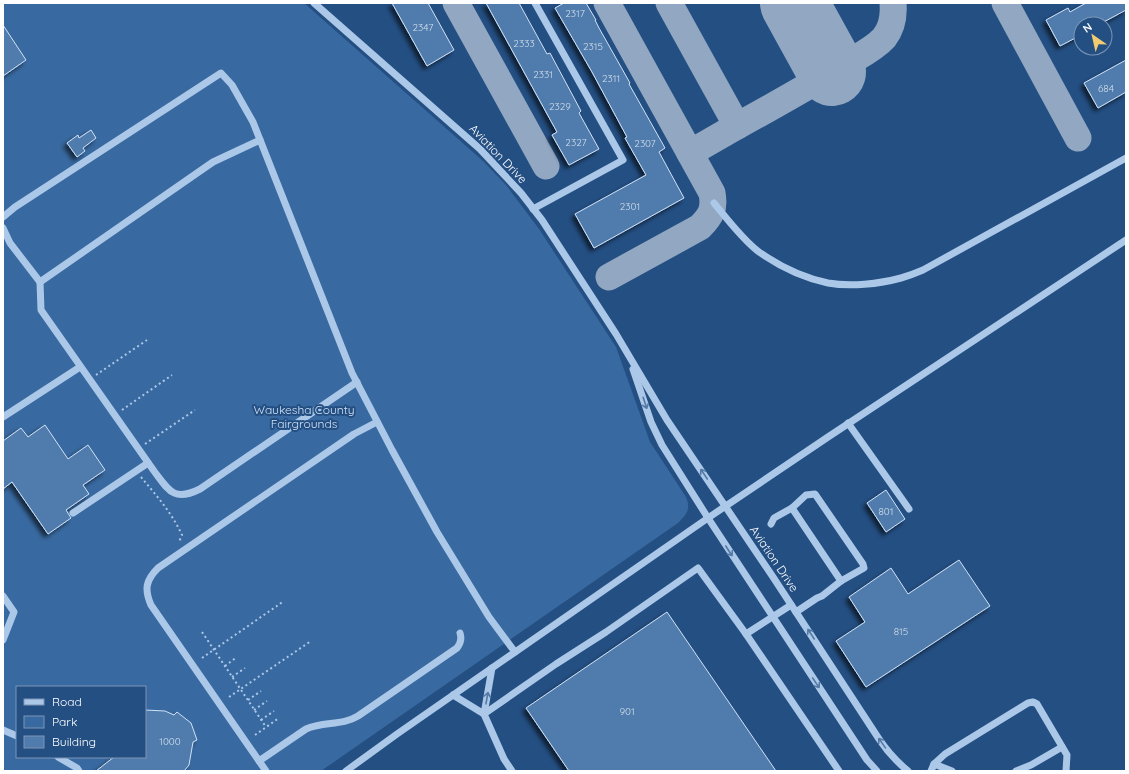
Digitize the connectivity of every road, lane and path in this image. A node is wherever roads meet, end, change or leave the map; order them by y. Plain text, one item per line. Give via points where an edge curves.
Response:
1 (314, 3) edge
2 (535, 3) edge
3 (260, 140) junction
4 (1126, 158) edge
5 (714, 203) dead end
6 (533, 210) junction
7 (3, 217) edge
8 (3, 228) edge
9 (1126, 240) edge
10 (40, 282) junction
11 (147, 340) dead end
12 (628, 353) junction
13 (80, 366) junction
14 (96, 375) dead end
15 (172, 376) dead end
16 (357, 382) junction
17 (195, 410) dead end
18 (121, 411) dead end
19 (3, 417) edge
20 (377, 422) junction
21 (848, 423) junction
22 (144, 445) dead end
23 (148, 463) junction
24 (141, 477) dead end
25 (725, 506) junction
26 (792, 508) junction
27 (909, 509) dead end
28 (73, 513) dead end
29 (708, 518) junction
30 (770, 524) dead end
31 (179, 543) dead end
32 (841, 581) junction
33 (3, 596) edge
34 (284, 601) dead end
35 (791, 605) junction
36 (796, 612) junction
37 (773, 616) junction
38 (202, 632) dead end
39 (460, 633) dead end
40 (746, 634) junction
41 (3, 640) edge
42 (311, 641) dead end
43 (214, 650) junction
44 (514, 652) junction
45 (237, 657) dead end
46 (202, 658) dead end
47 (225, 666) junction
48 (244, 668) dead end
49 (492, 668) junction
50 (232, 677) junction
51 (240, 689) junction
52 (261, 691) dead end
53 (453, 695) junction
54 (229, 698) dead end
55 (248, 700) junction
56 (268, 701) dead end
57 (254, 710) junction
58 (274, 711) dead end
59 (484, 714) junction
60 (279, 718) dead end
61 (261, 720) junction
62 (266, 727) junction
63 (3, 730) edge
64 (255, 735) dead end
65 (16, 736) edge
66 (1062, 747) junction
67 (60, 758) edge
68 (260, 761) junction
69 (934, 764) junction
70 (79, 771) edge
71 (266, 771) edge
72 (346, 771) edge
73 (512, 771) edge
74 (839, 771) edge
75 (877, 771) edge
76 (908, 771) edge
77 (931, 771) edge
78 (952, 771) edge
79 (1016, 771) edge
80 (1066, 771) edge

1 - 6 street, Aviation Drive via 480,149
2 - 6 street via 623,160
3 - 7 street via 232,85 221,73
3 - 10 street via 213,162
3 - 16 street
4 - 5 street via 923,270 884,282 852,285 829,283 801,275 758,251 736,230
6 - 12 street, Aviation Drive via 563,251
8 - 10 street via 10,243
9 - 21 street
10 - 13 street via 41,310
11 - 14 path
25 -> 12 street, Aviation Drive via 667,420
12 -> 29 street, Aviation Drive via 656,434
13 - 19 street
13 - 23 street
15 - 18 path
16 - 20 street
16 - 23 street via 190,494 173,493
17 - 22 path
20 - 44 street via 437,532 489,617
20 - 68 street via 354,434 158,568 147,584 147,596 151,605
21 - 25 street
21 - 27 street
23 - 28 street
24 - 31 path via 160,499 179,528 182,535
25 - 29 street
25 - 35 street, Aviation Drive
26 - 30 street via 774,518
26 - 32 street
26 - 32 street via 806,495 815,494 858,558 864,568
29 -> 37 street, Aviation Drive
29 - 44 street
32 - 36 street
33 - 41 street via 14,612
34 - 43 path
35 - 36 street, Aviation Drive
35 - 37 street
76 -> 36 street, Aviation Drive via 883,745
37 - 40 street
37 -> 75 street, Aviation Drive via 863,754
38 - 43 path
39 - 68 street via 462,638 457,648 352,720 312,726
40 - 59 street via 698,568
40 - 74 street
42 - 51 path
43 - 46 path
43 - 47 path
44 - 49 street
45 - 47 path
47 - 50 path
48 - 50 path
49 - 53 street
59 -> 49 street
50 - 51 path
51 - 54 path
51 - 55 path
52 - 55 path
53 - 59 street
53 - 72 street
55 - 57 path
56 - 57 path
57 - 61 path
58 - 61 path
59 - 73 street
60 - 62 path
61 - 62 path
62 - 64 path
63 - 65 street
66 - 69 street via 1037,704 1033,702 945,754
66 - 79 street
66 - 80 street via 1067,755
67 - 70 street
68 - 71 street
69 - 77 street
69 - 78 street

